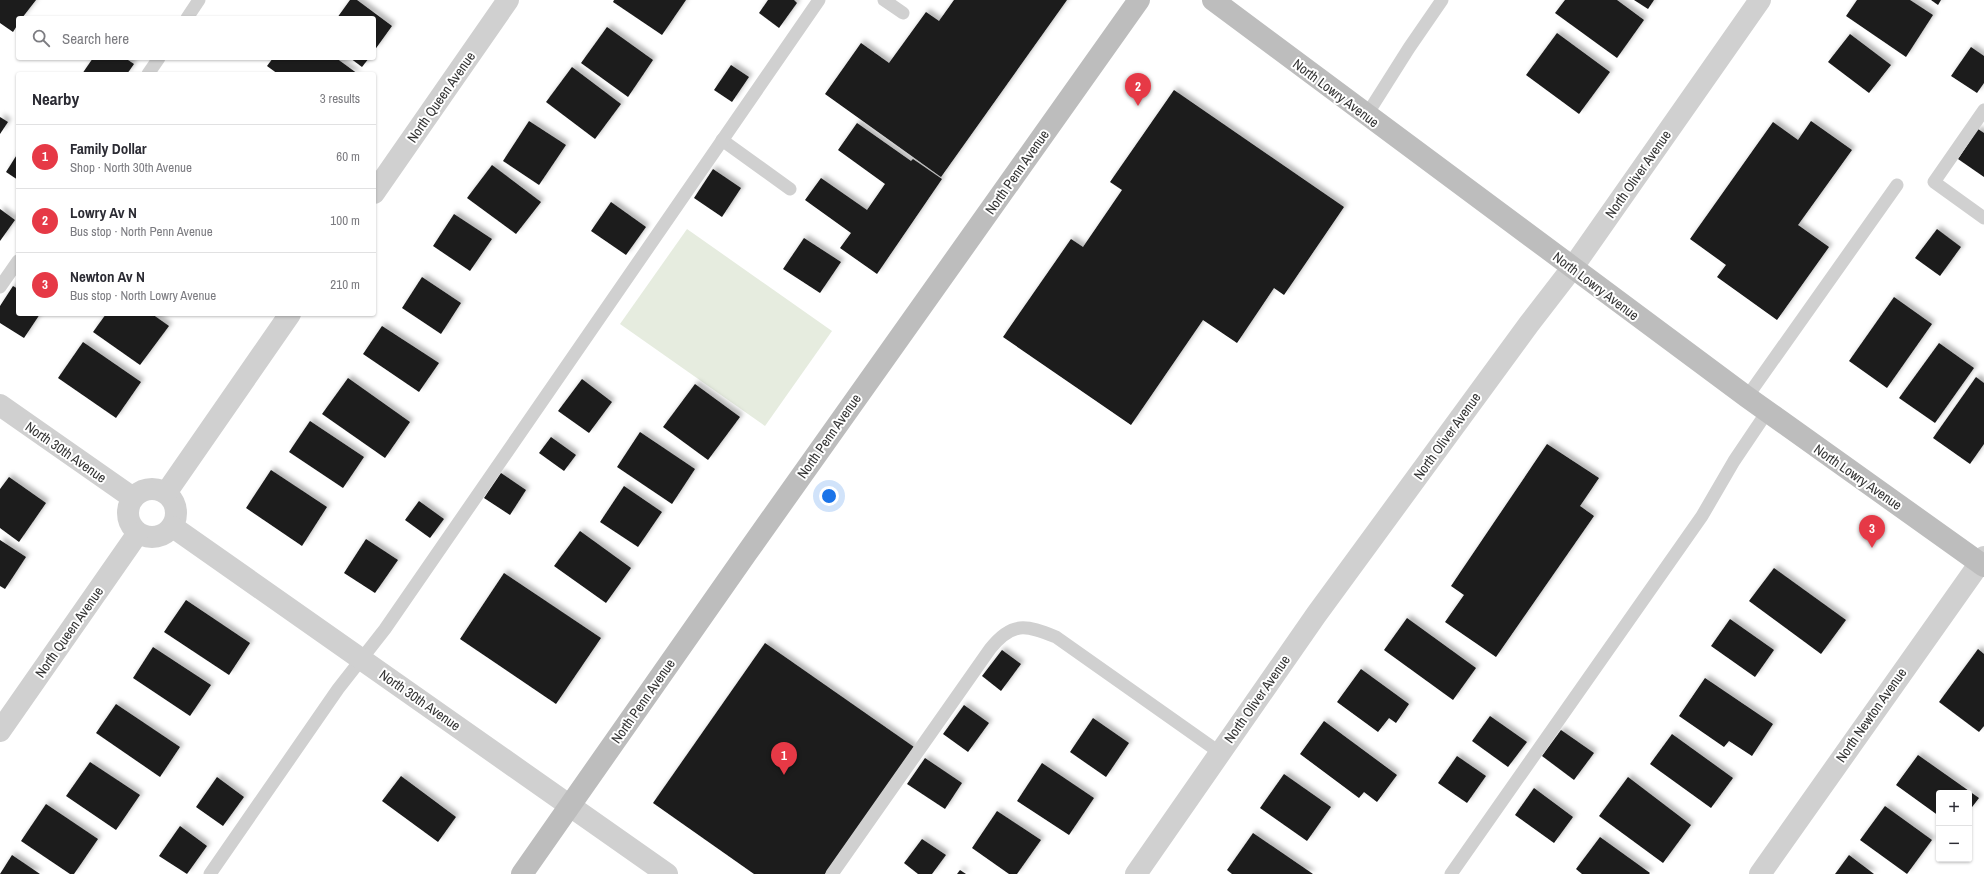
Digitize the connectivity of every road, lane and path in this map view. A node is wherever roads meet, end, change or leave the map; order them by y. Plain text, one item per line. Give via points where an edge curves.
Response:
1 (200, 0) edge
2 (508, 0) edge
3 (819, 0) edge
4 (884, 0) edge
5 (1139, 0) edge
6 (1213, 0) edge
7 (1442, 0) edge
8 (1760, 0) edge
9 (903, 13) dead end
10 (188, 16) edge
11 (158, 60) edge
12 (149, 72) edge
13 (1984, 110) edge
14 (1366, 116) junction
15 (722, 140) junction
16 (1897, 185) dead end
17 (790, 189) dead end
18 (376, 190) edge
19 (1984, 218) edge
20 (16, 264) edge
21 (1573, 267) junction
22 (0, 287) edge
23 (289, 316) edge
24 (1747, 397) junction
25 (0, 406) edge
26 (1767, 412) junction
27 (166, 493) junction
28 (133, 498) junction
29 (173, 526) junction
30 (138, 533) junction
31 (1982, 562) edge
32 (362, 660) junction
33 (0, 731) edge
34 (1219, 752) junction
35 (570, 805) junction
36 (210, 874) edge
37 (522, 874) edge
38 (667, 874) edge
39 (832, 874) edge
40 (1136, 874) edge
41 (1451, 874) edge
42 (1760, 874) edge

1 - 10 lane
2 - 18 street, North Queen Avenue
3 - 15 lane
4 - 9 lane
5 - 35 main road, North Penn Avenue
6 - 14 main road, North Lowry Avenue
7 - 14 lane
8 - 21 street, North Oliver Avenue
11 - 12 lane
13 - 19 lane via 1934,182
14 - 21 main road, North Lowry Avenue
15 - 17 lane
15 - 32 lane
16 - 24 lane
20 - 22 lane
21 - 24 main road, North Lowry Avenue
21 - 34 street, North Oliver Avenue
23 - 27 street
24 - 26 main road, North Lowry Avenue
25 - 28 street, North 30th Avenue
26 - 31 main road, North Lowry Avenue
26 - 41 lane via 1734,461 1702,516
27 - 28 street via 145,490
27 - 29 street via 177,512
28 - 30 street via 127,513 129,521
29 - 30 street via 160,536 145,537
29 - 32 street, North 30th Avenue
30 - 33 street, North Queen Avenue
31 - 42 street, North Newton Avenue
32 - 35 street, North 30th Avenue
32 - 36 lane via 338,690
34 - 39 lane via 1056,637 1034,628 1015,628 1000,636 990,649
34 - 40 street, North Oliver Avenue
35 - 37 main road, North Penn Avenue
35 - 38 street, North 30th Avenue

